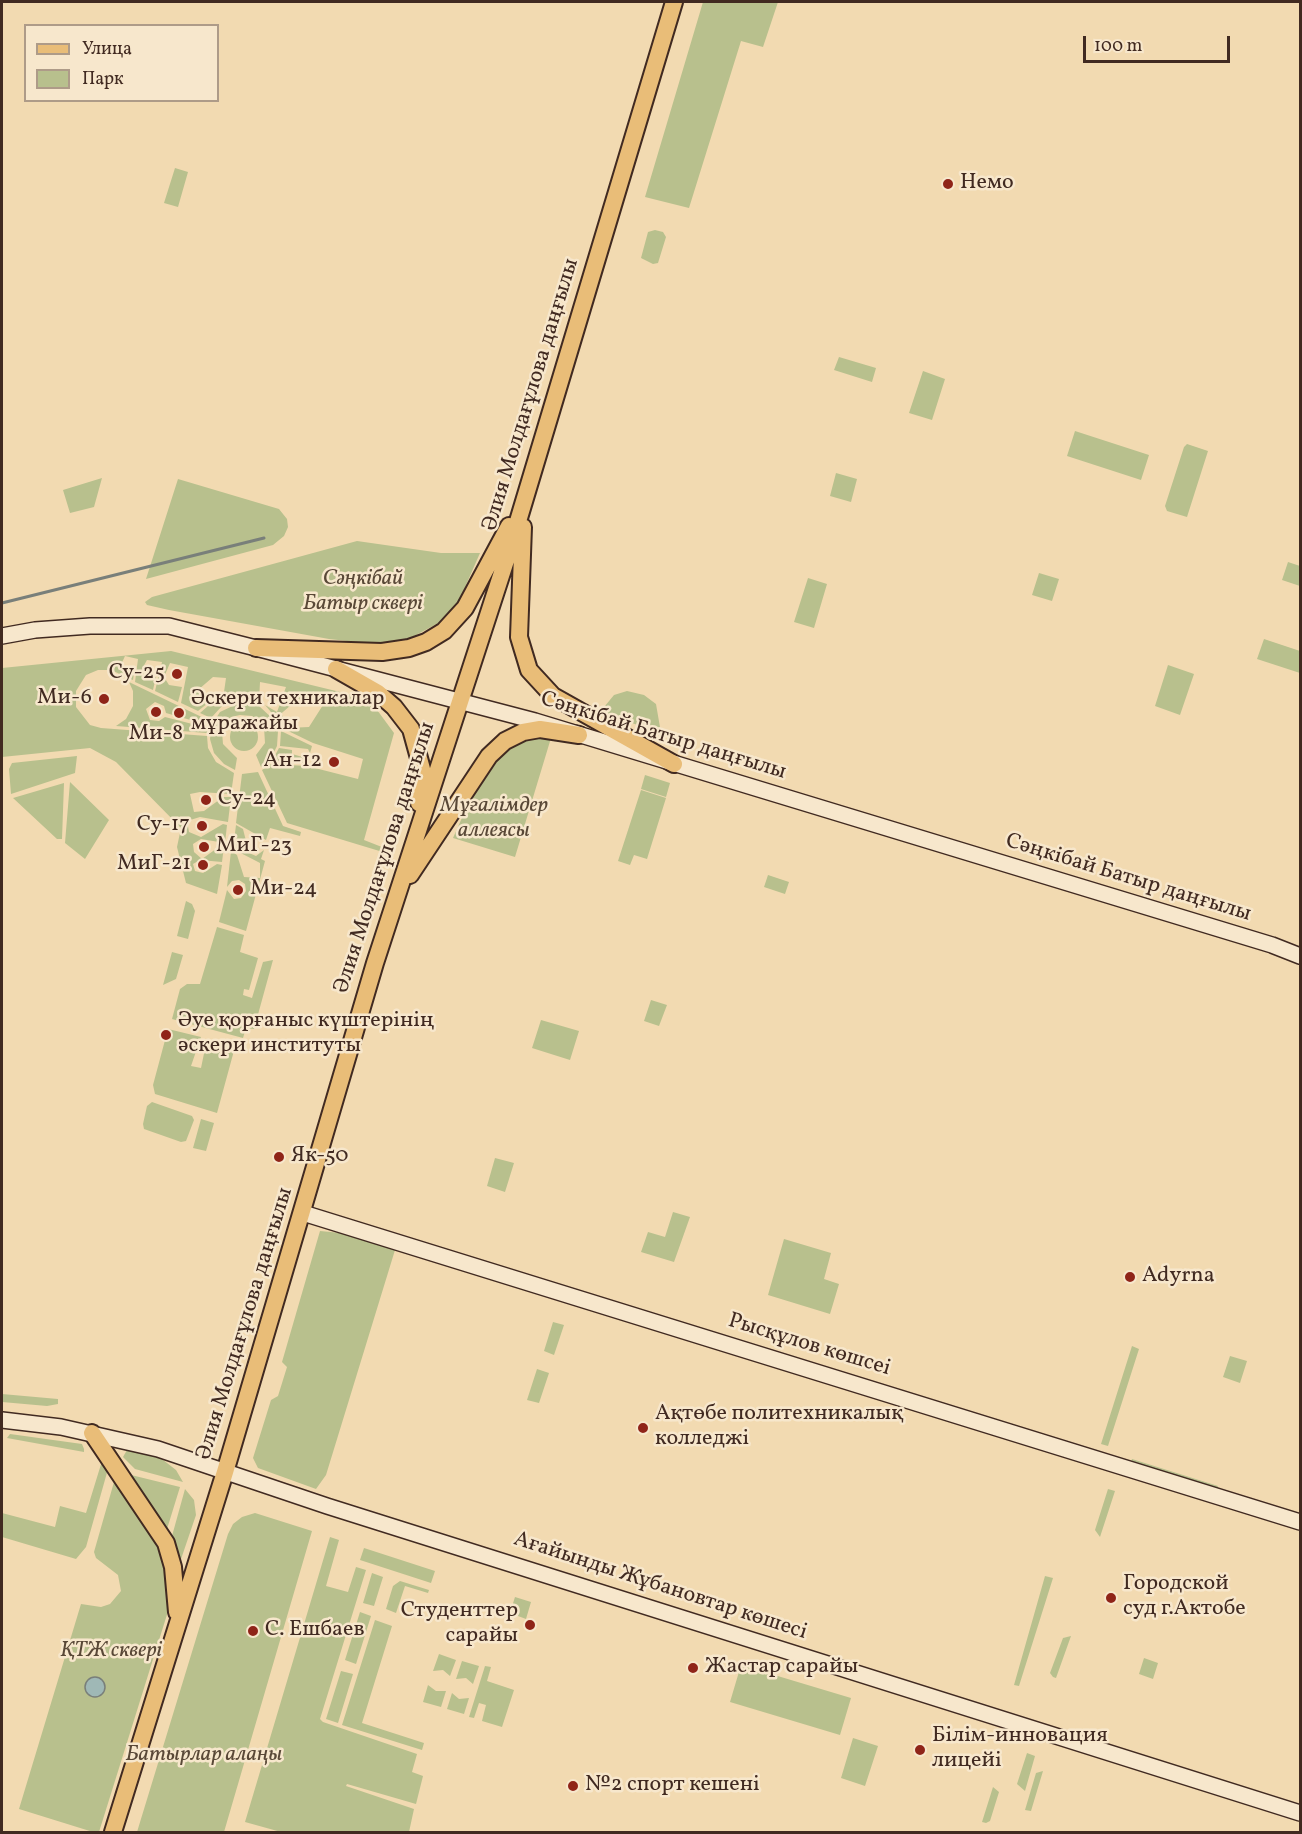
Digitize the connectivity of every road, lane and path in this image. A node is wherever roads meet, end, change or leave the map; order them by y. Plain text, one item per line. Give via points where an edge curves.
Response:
1 (674, 2) edge
2 (525, 496) junction
3 (2, 636) edge
4 (256, 648) junction
5 (336, 669) junction
6 (460, 701) junction
7 (579, 735) junction
8 (674, 764) junction
9 (409, 859) junction
10 (398, 893) junction
11 (1300, 956) edge
12 (303, 1213) junction
13 (2, 1420) edge
14 (92, 1433) junction
15 (225, 1472) junction
16 (1300, 1522) edge
17 (177, 1620) junction
18 (1300, 1813) edge
19 (113, 1833) edge

1 - 2 main road, Әлия Молдағұлова даңғылы
2 - 4 main road via 465,608 444,631 426,642 382,652
2 - 6 main road, Әлия Молдағұлова даңғылы
2 - 8 main road via 518,607 519,637 530,670 553,696
3 - 4 street, Сәңкібай Батыр даңғылы via 83,627 169,626
4 - 5 street, Сәңкібай Батыр даңғылы
5 - 6 street, Сәңкібай Батыр даңғылы
5 - 9 main road via 378,693 411,729 422,769 422,789
6 - 7 street, Сәңкібай Батыр даңғылы
6 - 9 main road, Әлия Молдағұлова даңғылы
7 - 8 street, Сәңкібай Батыр даңғылы
7 - 10 main road via 540,729 505,741 489,756
8 - 11 street, Сәңкібай Батыр даңғылы
9 - 10 main road, Әлия Молдағұлова даңғылы
10 - 12 main road, Әлия Молдағұлова даңғылы
12 - 15 main road, Әлия Молдағұлова даңғылы
12 - 16 street, Рысқұлов көшсеі
13 - 14 street, Ағайынды Жұбановтар көшесі
14 - 15 street, Ағайынды Жұбановтар көшесі via 158,1449
14 - 17 main road via 166,1543 174,1567
15 - 17 main road, Әлия Молдағұлова даңғылы
15 - 18 street, Ағайынды Жұбановтар көшесі
17 - 19 main road, Әлия Молдағұлова даңғылы

